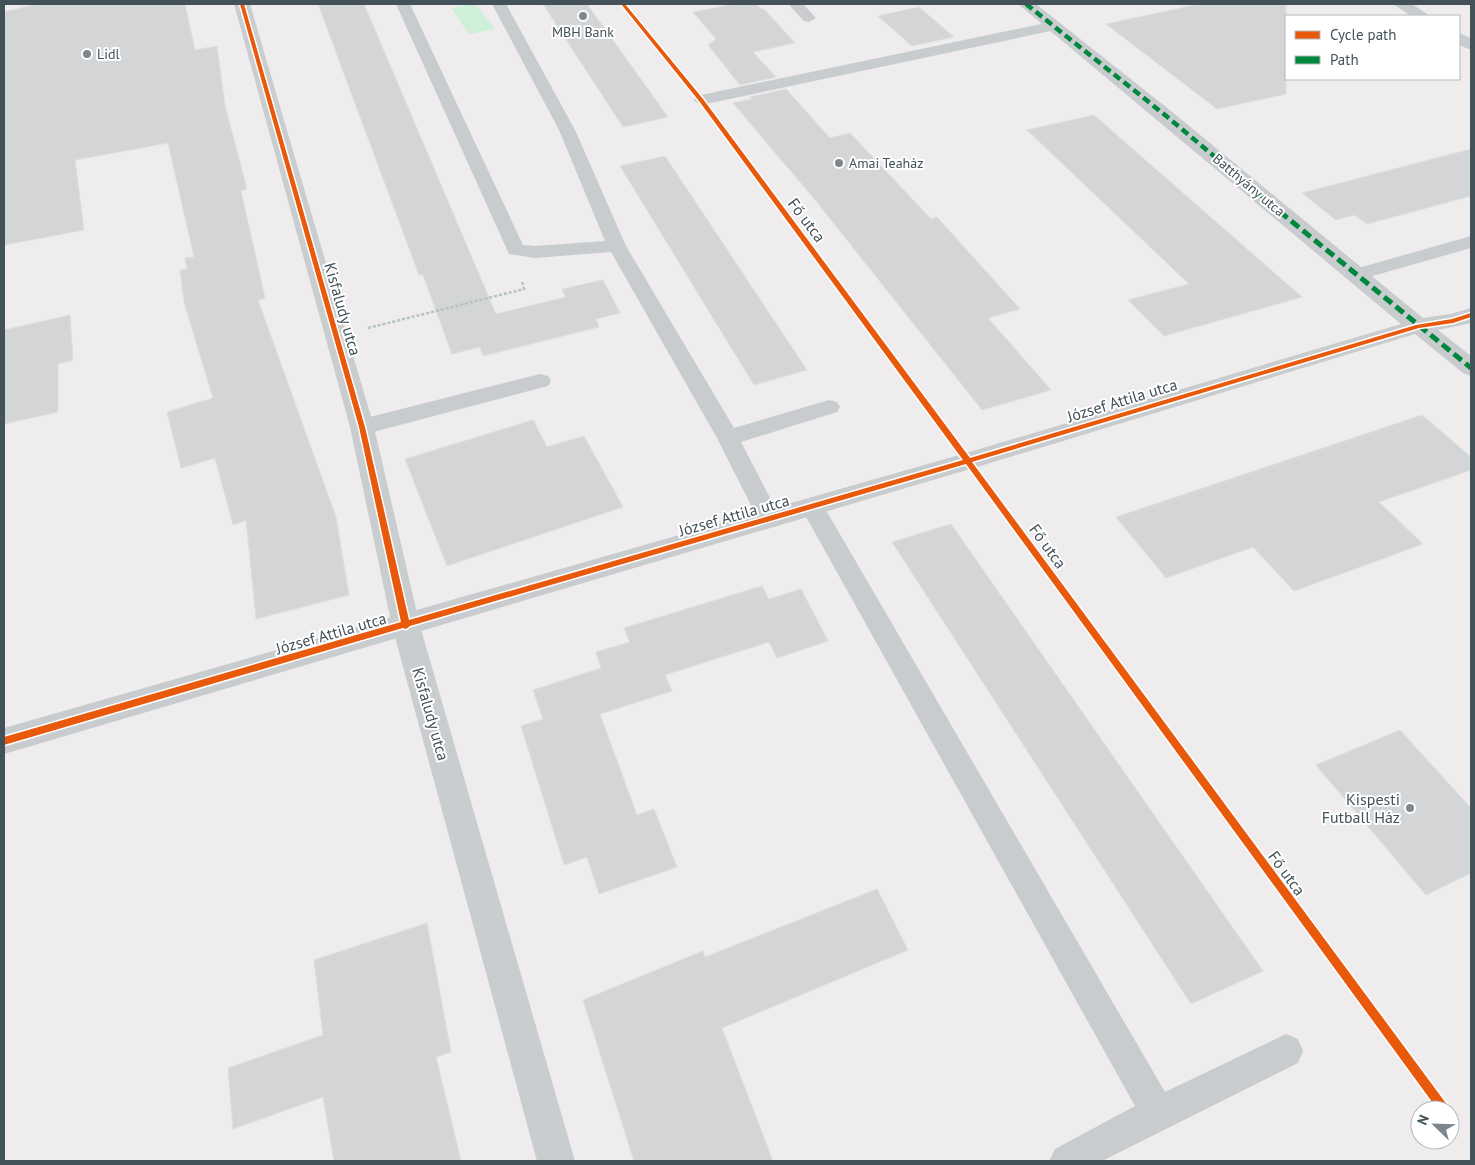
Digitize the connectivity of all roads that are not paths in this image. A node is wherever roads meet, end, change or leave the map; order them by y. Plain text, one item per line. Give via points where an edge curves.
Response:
1 (242, 4) edge
2 (403, 4) edge
3 (499, 4) edge
4 (795, 4) edge
5 (1026, 4) edge
6 (1401, 4) edge
7 (1420, 15) edge
8 (809, 18) dead end
9 (1055, 26) junction
10 (1460, 39) edge
11 (1471, 45) edge
12 (701, 100) dead end
13 (1471, 242) edge
14 (617, 246) junction
15 (1355, 275) junction
16 (1471, 315) edge
17 (1418, 326) junction
18 (1471, 368) edge
19 (540, 381) dead end
20 (829, 407) dead end
21 (362, 427) junction
22 (728, 438) junction
23 (812, 506) junction
24 (768, 519) junction
25 (406, 626) junction
26 (4, 741) edge
27 (1286, 1051) dead end
28 (1158, 1113) junction
29 (556, 1161) edge
30 (1067, 1161) edge

1 - 21 street, Kisfaludy utca
2 - 14 lane via 516,250 535,252
3 - 14 lane via 567,130
4 - 8 lane
5 - 9 street, Batthyány utca
6 - 7 street
9 - 12 lane
9 - 15 street, Batthyány utca via 1165,114
10 - 11 street
13 - 15 lane
14 - 22 lane
15 - 17 street, Batthyány utca
16 - 17 street, József Attila utca via 1453,322
17 - 18 street, Batthyány utca
17 - 23 street, József Attila utca
19 - 21 lane
20 - 22 lane
21 - 25 street, Kisfaludy utca
22 - 24 lane
23 - 24 street, József Attila utca
23 - 28 lane
24 - 25 street, József Attila utca
25 - 26 street, József Attila utca
25 - 29 street, Kisfaludy utca
27 - 28 lane
28 - 30 lane

